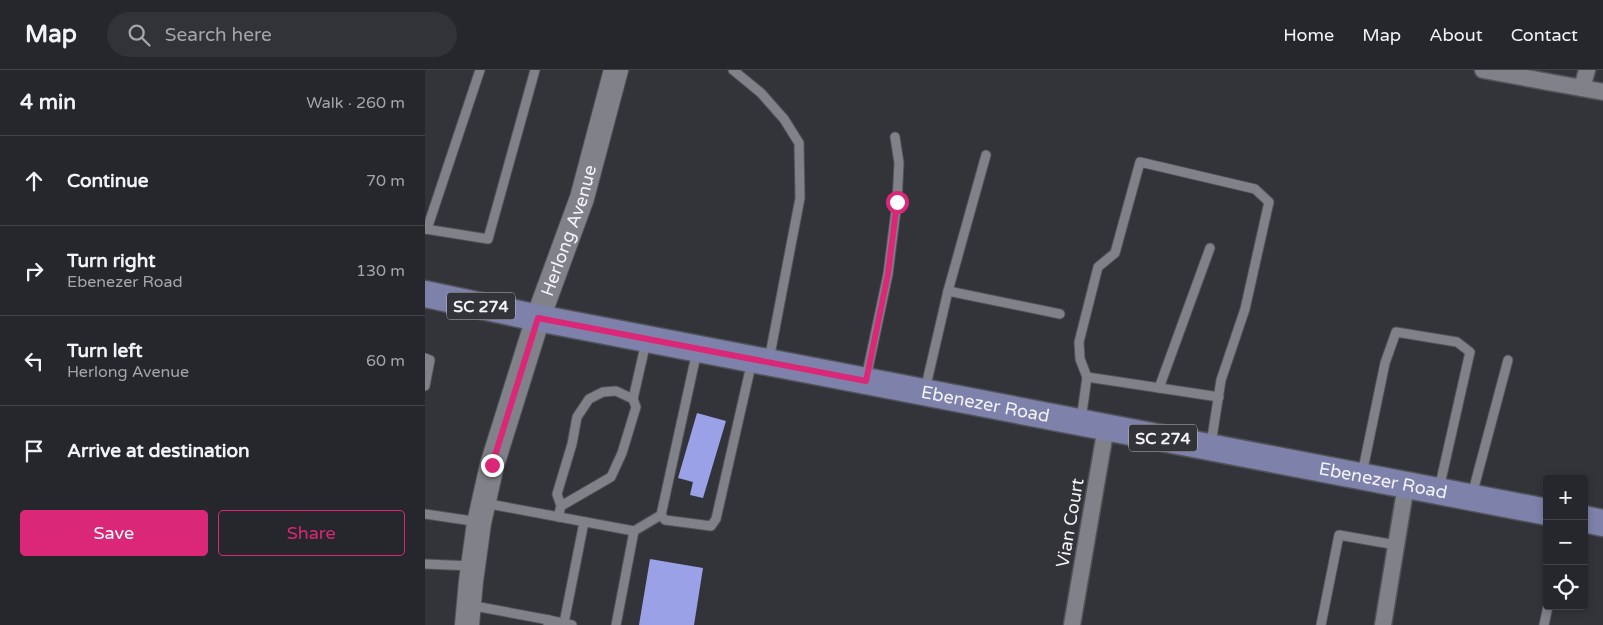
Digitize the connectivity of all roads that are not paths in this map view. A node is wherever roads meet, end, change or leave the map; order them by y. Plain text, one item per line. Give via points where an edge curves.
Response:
1 (480, 70) edge
2 (535, 70) edge
3 (615, 70) edge
4 (733, 70) edge
5 (1483, 70) edge
6 (1587, 70) edge
7 (1582, 88) junction
8 (1603, 92) edge
9 (895, 137) dead end
10 (986, 155) dead end
11 (426, 229) edge
12 (1210, 248) dead end
13 (948, 291) junction
14 (425, 294) edge
15 (1060, 314) dead end
16 (538, 318) junction
17 (647, 339) junction
18 (698, 349) junction
19 (425, 358) edge
20 (1507, 360) dead end
21 (760, 361) junction
22 (1087, 377) junction
23 (866, 381) junction
24 (425, 386) edge
25 (1159, 388) junction
26 (924, 392) junction
27 (1219, 397) junction
28 (633, 399) junction
29 (1080, 422) junction
30 (1106, 427) junction
31 (1210, 447) junction
32 (1361, 476) junction
33 (1406, 485) junction
34 (1438, 491) junction
35 (1471, 498) junction
36 (561, 506) junction
37 (1543, 511) edge
38 (481, 513) junction
39 (425, 514) edge
40 (661, 515) junction
41 (558, 517) junction
42 (1588, 520) edge
43 (583, 522) junction
44 (1603, 523) edge
45 (634, 531) junction
46 (1396, 545) junction
47 (425, 564) edge
48 (473, 566) junction
49 (1547, 610) edge
50 (468, 615) edge
51 (548, 623) edge
52 (568, 624) edge
53 (616, 625) edge
54 (1072, 625) edge
55 (1321, 625) edge
56 (1383, 625) edge
57 (1544, 625) edge

1 - 11 lane
2 - 11 lane via 489,239
3 - 16 street, Herlong Avenue via 582,198
4 - 21 lane via 785,119 799,143 801,198
5 - 7 street
6 - 7 street
7 - 8 street
9 - 23 lane via 899,163 897,202 888,274
10 - 13 lane
12 - 25 lane
13 - 15 lane
13 - 26 lane
14 - 16 main road, Ebenezer Road / SC 274
16 - 17 main road, Ebenezer Road / SC 274
16 - 38 street, Herlong Avenue via 497,446
17 - 18 main road, Ebenezer Road / SC 274
17 - 28 lane
18 - 21 main road, Ebenezer Road / SC 274
18 - 40 lane
19 - 24 lane via 430,360
20 - 35 lane
21 - 23 main road, Ebenezer Road / SC 274
21 - 40 lane via 716,519 711,526 665,520
22 - 25 lane
22 - 27 lane via 1080,358 1079,342 1098,267 1115,253 1140,162 1255,190 1269,202 1245,309 1221,380
22 - 29 lane
23 - 26 main road, Ebenezer Road / SC 274
25 - 27 lane
26 - 29 main road, Ebenezer Road / SC 274
27 - 31 lane
28 - 36 lane via 636,407 611,477
28 - 36 lane via 616,391 603,392 589,399 577,417 557,494
29 - 30 main road, Ebenezer Road / SC 274
30 - 31 main road, Ebenezer Road / SC 274
30 - 54 street, Vian Court
31 - 32 main road, Ebenezer Road / SC 274
32 - 33 main road, Ebenezer Road / SC 274
32 - 34 lane via 1385,363 1396,332 1457,342 1470,352
33 - 34 main road, Ebenezer Road / SC 274
33 - 46 street
34 - 35 main road, Ebenezer Road / SC 274
35 - 37 main road, Ebenezer Road / SC 274
36 - 41 lane
38 - 39 lane
38 - 41 lane
38 - 48 street, Herlong Avenue
40 - 45 lane
41 - 43 lane
42 - 44 main road
43 - 45 lane
43 - 52 lane
45 - 53 lane
46 - 55 lane via 1339,535
46 - 56 street
47 - 48 lane
48 - 50 street, Herlong Avenue
49 - 57 lane
50 - 51 lane
51 - 52 lane

